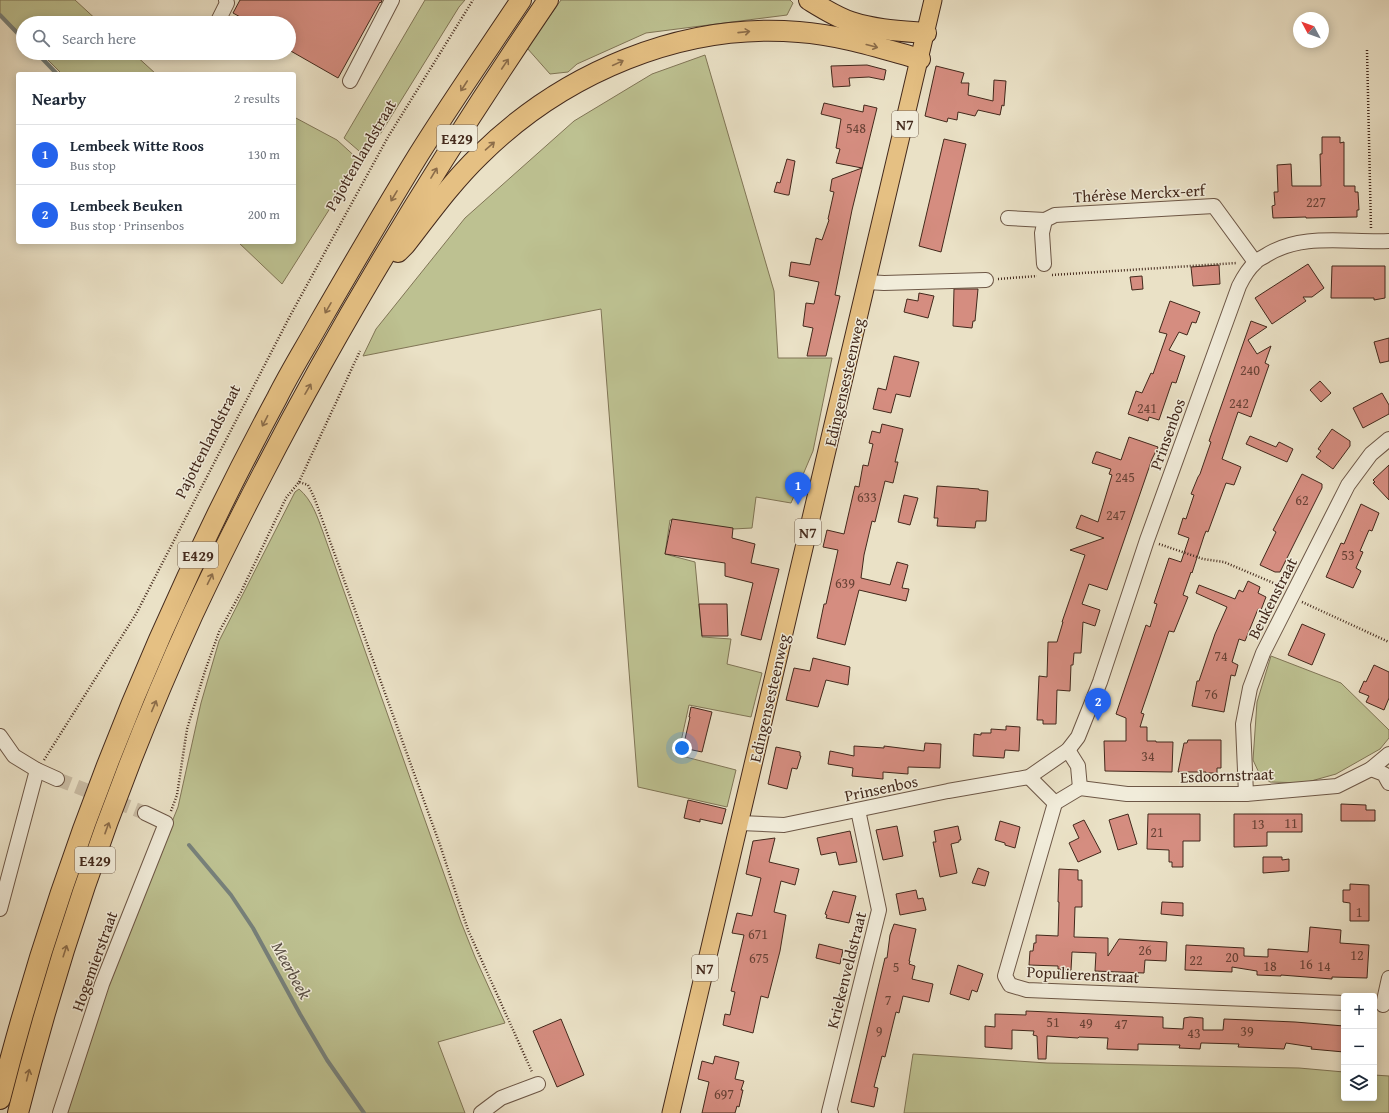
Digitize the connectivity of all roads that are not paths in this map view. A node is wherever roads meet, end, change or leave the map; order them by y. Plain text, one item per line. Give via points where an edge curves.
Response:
1 (226, 0) edge
2 (392, 0) edge
3 (521, 0) edge
4 (548, 0) edge
5 (809, 0) edge
6 (933, 0) edge
7 (220, 16) edge
8 (926, 33) junction
9 (920, 59) junction
10 (350, 81) dead end
11 (1008, 218) dead end
12 (1046, 220) junction
13 (1389, 240) edge
14 (1255, 262) junction
15 (1042, 272) road end
16 (371, 278) junction
17 (986, 280) road end
18 (867, 282) junction
19 (1389, 439) edge
20 (0, 736) edge
21 (1068, 750) junction
22 (1389, 754) edge
23 (1372, 769) junction
24 (37, 770) junction
25 (1028, 777) junction
26 (57, 779) tunnel mouth
27 (1389, 783) edge
28 (1080, 788) junction
29 (1246, 794) junction
30 (1055, 803) junction
31 (858, 810) junction
32 (145, 813) tunnel mouth
33 (740, 823) junction
34 (0, 909) edge
35 (1389, 978) edge
36 (1341, 1003) edge
37 (1382, 1005) edge
38 (538, 1084) road end
39 (0, 1099) edge
40 (18, 1113) edge
41 (60, 1113) edge
42 (481, 1113) edge
43 (671, 1113) edge
44 (831, 1113) edge

1 - 7 street
2 - 10 street
3 -> 39 highway, E429 via 420,152 352,265 277,397 218,513 131,707 74,855 14,1044
16 -> 4 highway, E429 via 441,162
5 - 8 highway via 851,22
6 - 8 main road, Edingensesteenweg / N7
8 - 9 main road, Edingensesteenweg / N7
16 -> 9 highway via 405,245 443,196 480,155 517,122 583,79 629,58 661,46 708,36 758,31 799,32 844,38
9 - 18 main road, Edingensesteenweg / N7
11 - 12 street, Thérèse Merckx-erf
12 - 14 street, Thérèse Merckx-erf via 1055,215 1214,206
12 - 15 street via 1042,233
13 - 14 street, Prinsenbos via 1315,241 1283,247
14 - 21 street, Prinsenbos via 1239,286 1147,540 1100,682 1078,737
40 -> 16 highway, E429 via 59,969 92,866 148,720 193,614 237,523 296,409
17 - 18 street
18 - 33 main road, Edingensesteenweg / N7
19 - 29 street, Beukenstraat via 1371,454 1348,485 1263,653 1250,688 1243,724
20 - 24 street via 14,756
21 - 25 street, Prinsenbos
21 - 28 street via 1078,766
22 - 23 street, Esdoornstraat
23 - 27 street via 1384,774
23 - 29 street, Esdoornstraat via 1337,786
24 - 26 street
24 - 34 street
25 - 30 street
25 - 31 street, Prinsenbos
28 - 29 street, Esdoornstraat via 1127,794
28 - 30 street
30 - 36 street, Populierenstraat via 1006,976 1010,985 1027,990
31 - 33 street, Prinsenbos via 784,825
31 - 44 street, Kriekenveldstraat via 879,910 829,1112
32 - 41 street, Hogemierstraat via 166,823 102,984
33 - 43 main road, Edingensesteenweg / N7
35 - 37 street
38 - 42 street via 501,1098

